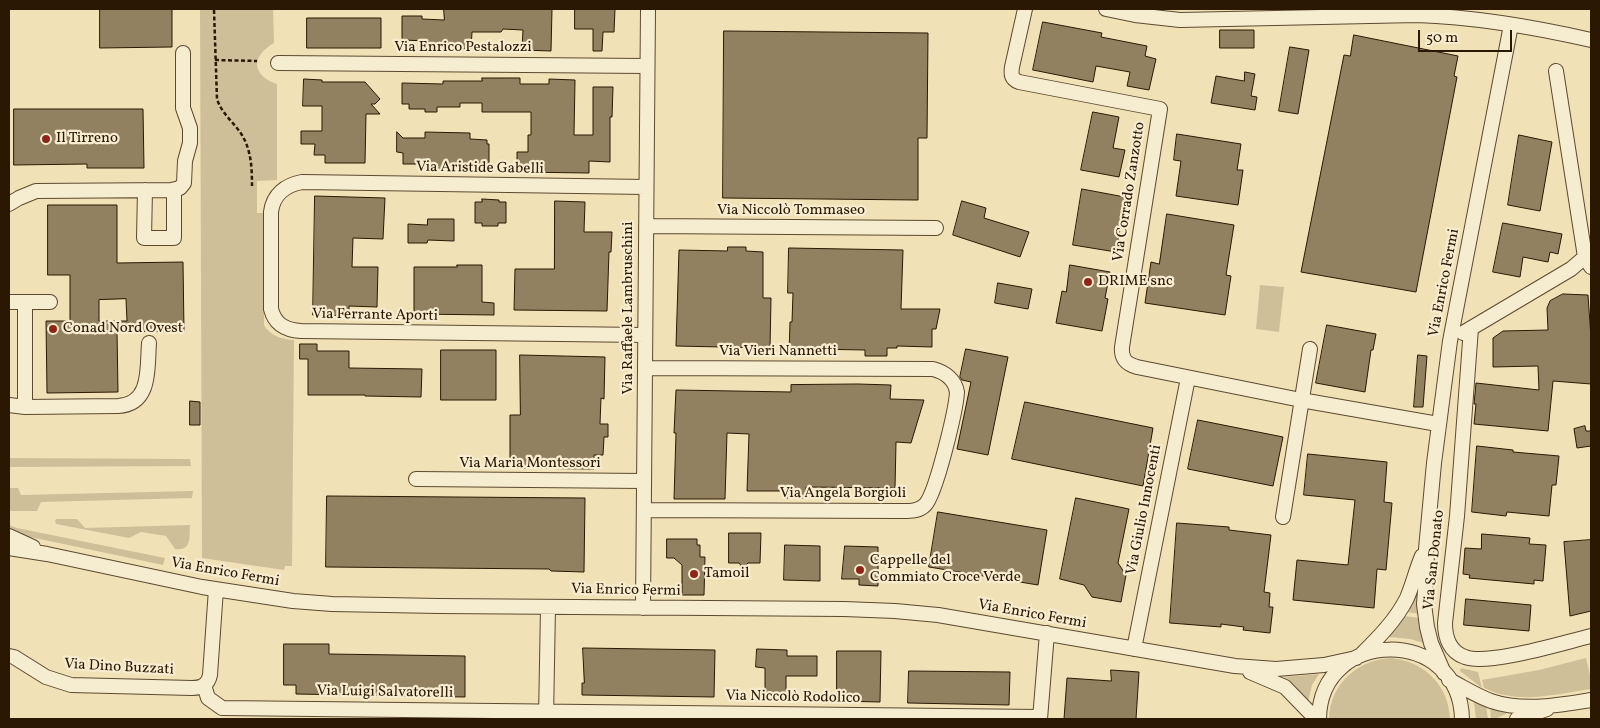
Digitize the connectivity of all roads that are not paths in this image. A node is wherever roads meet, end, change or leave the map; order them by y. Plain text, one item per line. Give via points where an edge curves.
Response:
1 (648, 9) edge
2 (1025, 9) edge
3 (1106, 9) edge
4 (1511, 25) junction
5 (1591, 40) edge
6 (183, 53) dead end
7 (278, 63) dead end
8 (647, 66) junction
9 (1556, 71) dead end
10 (313, 182) joint
11 (646, 187) junction
12 (145, 190) junction
13 (174, 190) junction
14 (9, 204) edge
15 (646, 226) junction
16 (936, 228) dead end
17 (1588, 262) edge
18 (9, 302) edge
19 (25, 302) junction
20 (50, 302) dead end
21 (1471, 328) junction
22 (645, 335) junction
23 (1450, 341) junction
24 (149, 342) dead end
25 (1310, 349) dead end
26 (645, 368) junction
27 (910, 368) joint
28 (1188, 378) junction
29 (1301, 400) junction
30 (9, 406) edge
31 (25, 407) junction
32 (1438, 424) junction
33 (416, 479) dead end
34 (644, 481) junction
35 (644, 510) junction
36 (1283, 517) dead end
37 (9, 536) edge
38 (9, 548) edge
39 (1426, 549) junction
40 (47, 554) junction
41 (216, 590) junction
42 (548, 607) junction
43 (643, 608) junction
44 (1047, 633) junction
45 (1591, 636) edge
46 (1134, 649) junction
47 (9, 656) edge
48 (1359, 657) junction
49 (1235, 666) junction
50 (1447, 677) junction
51 (204, 685) junction
52 (1591, 700) edge
53 (1557, 706) junction
54 (546, 715) edge
55 (1040, 718) edge
56 (1318, 719) edge
57 (1462, 719) edge
58 (1517, 719) edge

1 - 8 street, Via Raffaele Lambruschini
2 - 28 street, Via Corrado Zanzotto via 1012,66 1014,80 1160,108 1122,354 1131,366
3 - 4 street via 1180,20 1418,15 1480,19
4 - 5 street
4 - 23 street, Via Enrico Fermi
6 - 13 street via 183,108 191,138 185,161 185,181
7 - 8 street, Via Enrico Pestalozzi
8 - 11 street, Via Raffaele Lambruschini
9 - 17 street
10 - 11 street, Via Aristide Gabelli
10 - 22 street, Via Ferrante Aporti via 288,186 276,196 272,206 271,309 278,324 288,330
11 - 15 street, Via Raffaele Lambruschini
12 - 13 street
12 - 13 street via 144,238 174,238
12 - 14 street via 36,192
15 - 16 street, Via Niccolò Tommaseo
15 - 22 street, Via Raffaele Lambruschini
17 - 21 street
18 - 19 street
19 - 20 street
19 - 31 street
21 - 23 street
21 - 45 street, Via San Donato via 1446,636 1452,650 1466,658 1488,659
22 - 26 street, Via Raffaele Lambruschini
23 - 32 street, Via Enrico Fermi
24 - 31 street via 145,384 133,402 118,406
25 - 29 street
26 - 27 street, Via Vieri Nannetti
26 - 34 street, Via Raffaele Lambruschini
27 - 35 street, Via Angela Borgioli via 943,372 954,382 957,392 935,484 930,499 922,508 904,511
28 - 29 street, Via Corrado Zanzotto
28 - 46 street, Via Giulio Innocenti
29 - 32 street, Via Corrado Zanzotto
29 - 36 street
30 - 31 street
32 - 39 street, Via Enrico Fermi
33 - 34 street, Via Maria Montessori
34 - 35 street, Via Raffaele Lambruschini
35 - 43 street, Via Raffaele Lambruschini
37 - 40 street
38 - 40 street
39 - 48 street via 1398,614
39 - 50 street via 1426,621 1431,643
40 - 41 street, Via Enrico Fermi
41 - 42 street, Via Enrico Fermi via 332,604
41 - 51 street via 211,668 209,680
42 - 43 street, Via Enrico Fermi
42 - 54 street
43 - 44 street, Via Enrico Fermi via 895,611
44 - 46 street, Via Enrico Fermi
44 - 55 street
46 - 49 street, Via Enrico Fermi
47 - 51 street, Via Dino Buzzati via 46,677 71,685 192,688
48 - 49 street via 1284,669
48 - 50 street via 1385,649 1405,650 1428,660
48 - 56 street via 1339,670 1330,683
49 - 56 street via 1286,687
50 - 53 street via 1501,703
50 - 57 street via 1458,697
51 - 54 street, Via Luigi Salvatorelli via 208,698 222,708
52 - 53 street
53 - 58 street
54 - 55 street, Via Niccolò Rodolico

